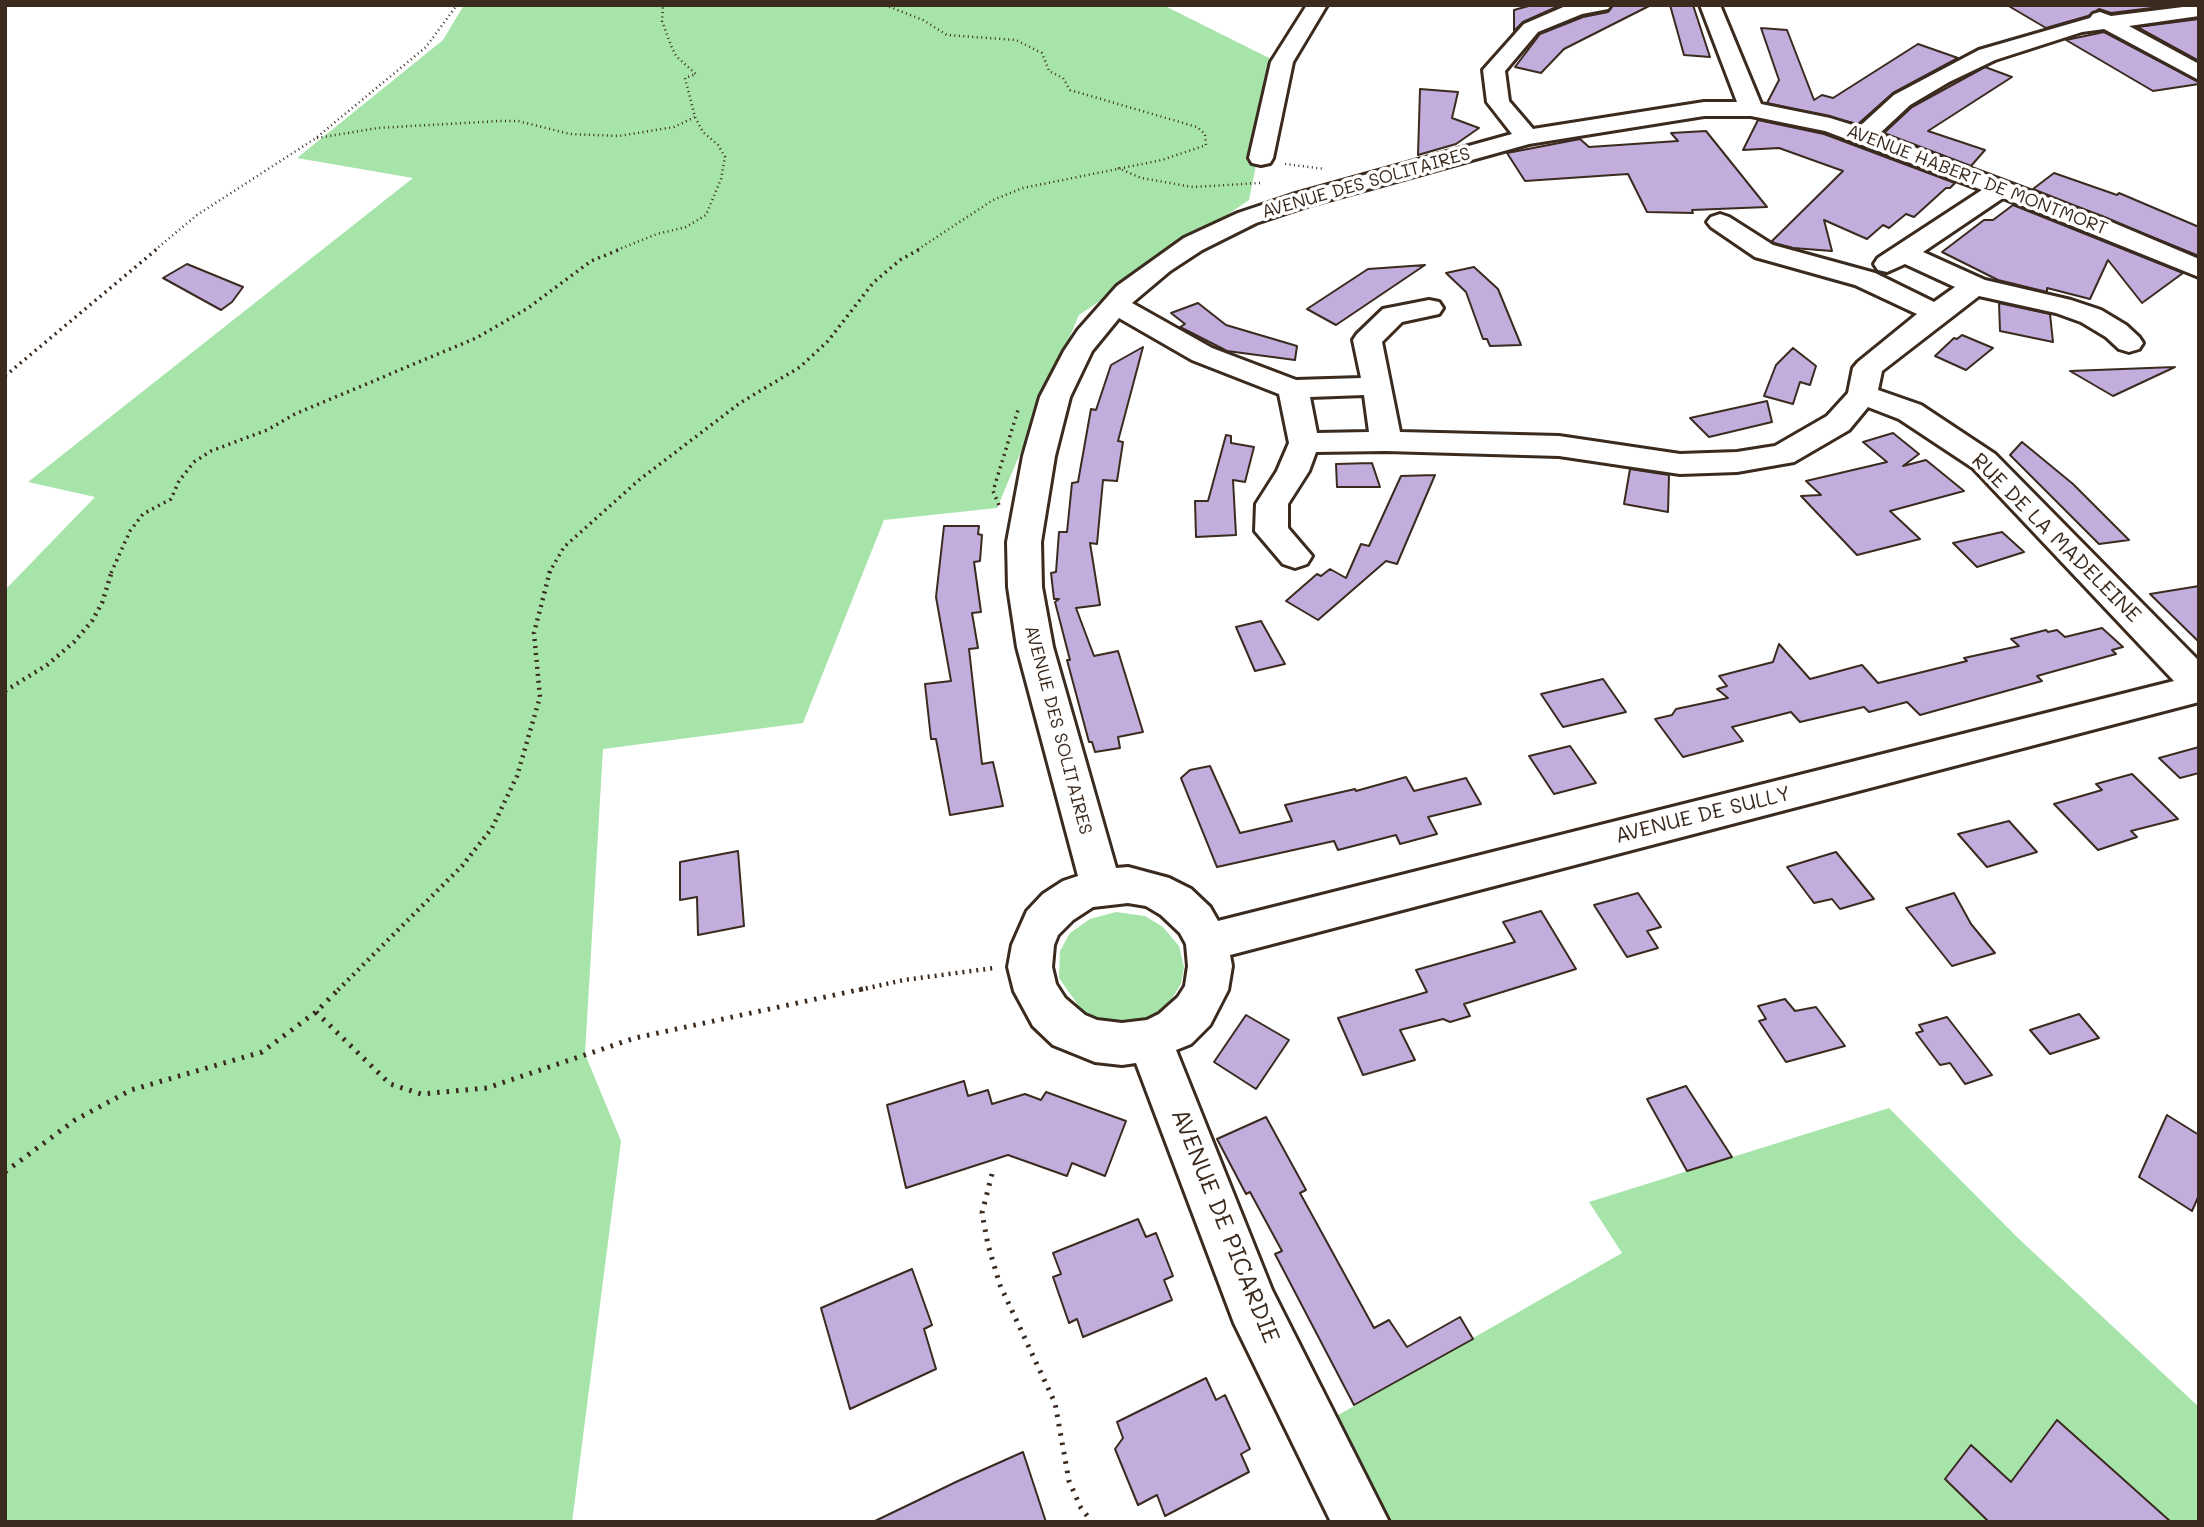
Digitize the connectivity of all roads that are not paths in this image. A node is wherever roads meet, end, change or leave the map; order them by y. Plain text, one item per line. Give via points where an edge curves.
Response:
1 (1317, 5) edge
2 (1601, 5) edge
3 (1710, 5) edge
4 (2076, 5) edge
5 (2199, 10) edge
6 (2107, 22) junction
7 (2199, 73) edge
8 (1751, 109) junction
9 (1863, 136) junction
10 (1527, 137) junction
11 (1261, 158) dead end
12 (2001, 187) junction
13 (1720, 222) dead end
14 (1904, 253) junction
15 (2199, 269) edge
16 (1865, 279) junction
17 (1975, 286) junction
18 (1115, 303) junction
19 (1429, 308) dead end
20 (1936, 313) junction
21 (2129, 343) dead end
22 (1378, 386) junction
23 (1293, 389) junction
24 (1862, 395) junction
25 (1386, 441) junction
26 (1304, 443) junction
27 (1295, 556) dead end
28 (2199, 686) edge
29 (1101, 886) junction
30 (1207, 942) junction
31 (1150, 1040) junction
32 (1361, 1522) edge

1 - 11 street via 1282,62
2 - 10 street via 1577,9 1531,28 1494,70 1498,102
3 - 8 street
4 - 6 street
5 - 6 street
6 - 7 street
6 - 9 street via 2078,26 1987,55 1902,100
8 - 9 street, AVENUE HABERT DE MONTMORT
8 - 10 street, AVENUE DES SOLITAIRES via 1704,109
9 - 12 street, AVENUE HABERT DE MONTMORT
10 - 18 street, AVENUE DES SOLITAIRES via 1247,218 1176,254
12 - 14 street
12 - 15 street, AVENUE HABERT DE MONTMORT
13 - 16 street via 1764,251
14 - 16 street
14 - 17 street
16 - 20 street
17 - 20 street
17 - 21 street via 2091,316
18 - 23 street via 1202,354
18 - 29 street, AVENUE DES SOLITAIRES via 1088,336 1055,397 1024,542 1025,587 1035,647
19 - 22 street via 1393,315 1367,340
20 - 24 street via 1868,368
22 - 23 street
22 - 25 street
23 - 26 street
24 - 25 street via 1838,423 1783,455 1737,462 1679,464 1559,446
24 - 28 street, RUE DE LA MADELEINE via 1910,412 1984,461
25 - 26 street
26 - 27 street via 1272,504 1271,531
28 - 30 street, AVENUE DE SULLY
29 - 30 street via 1154,890 1177,902 1195,920
29 - 31 street via 1068,900 1042,924 1030,967 1036,991 1049,1013 1069,1030 1095,1041
30 - 31 street via 1206,990 1194,1011 1175,1029
31 - 32 street, AVENUE DE PICARDIE via 1252,1305

